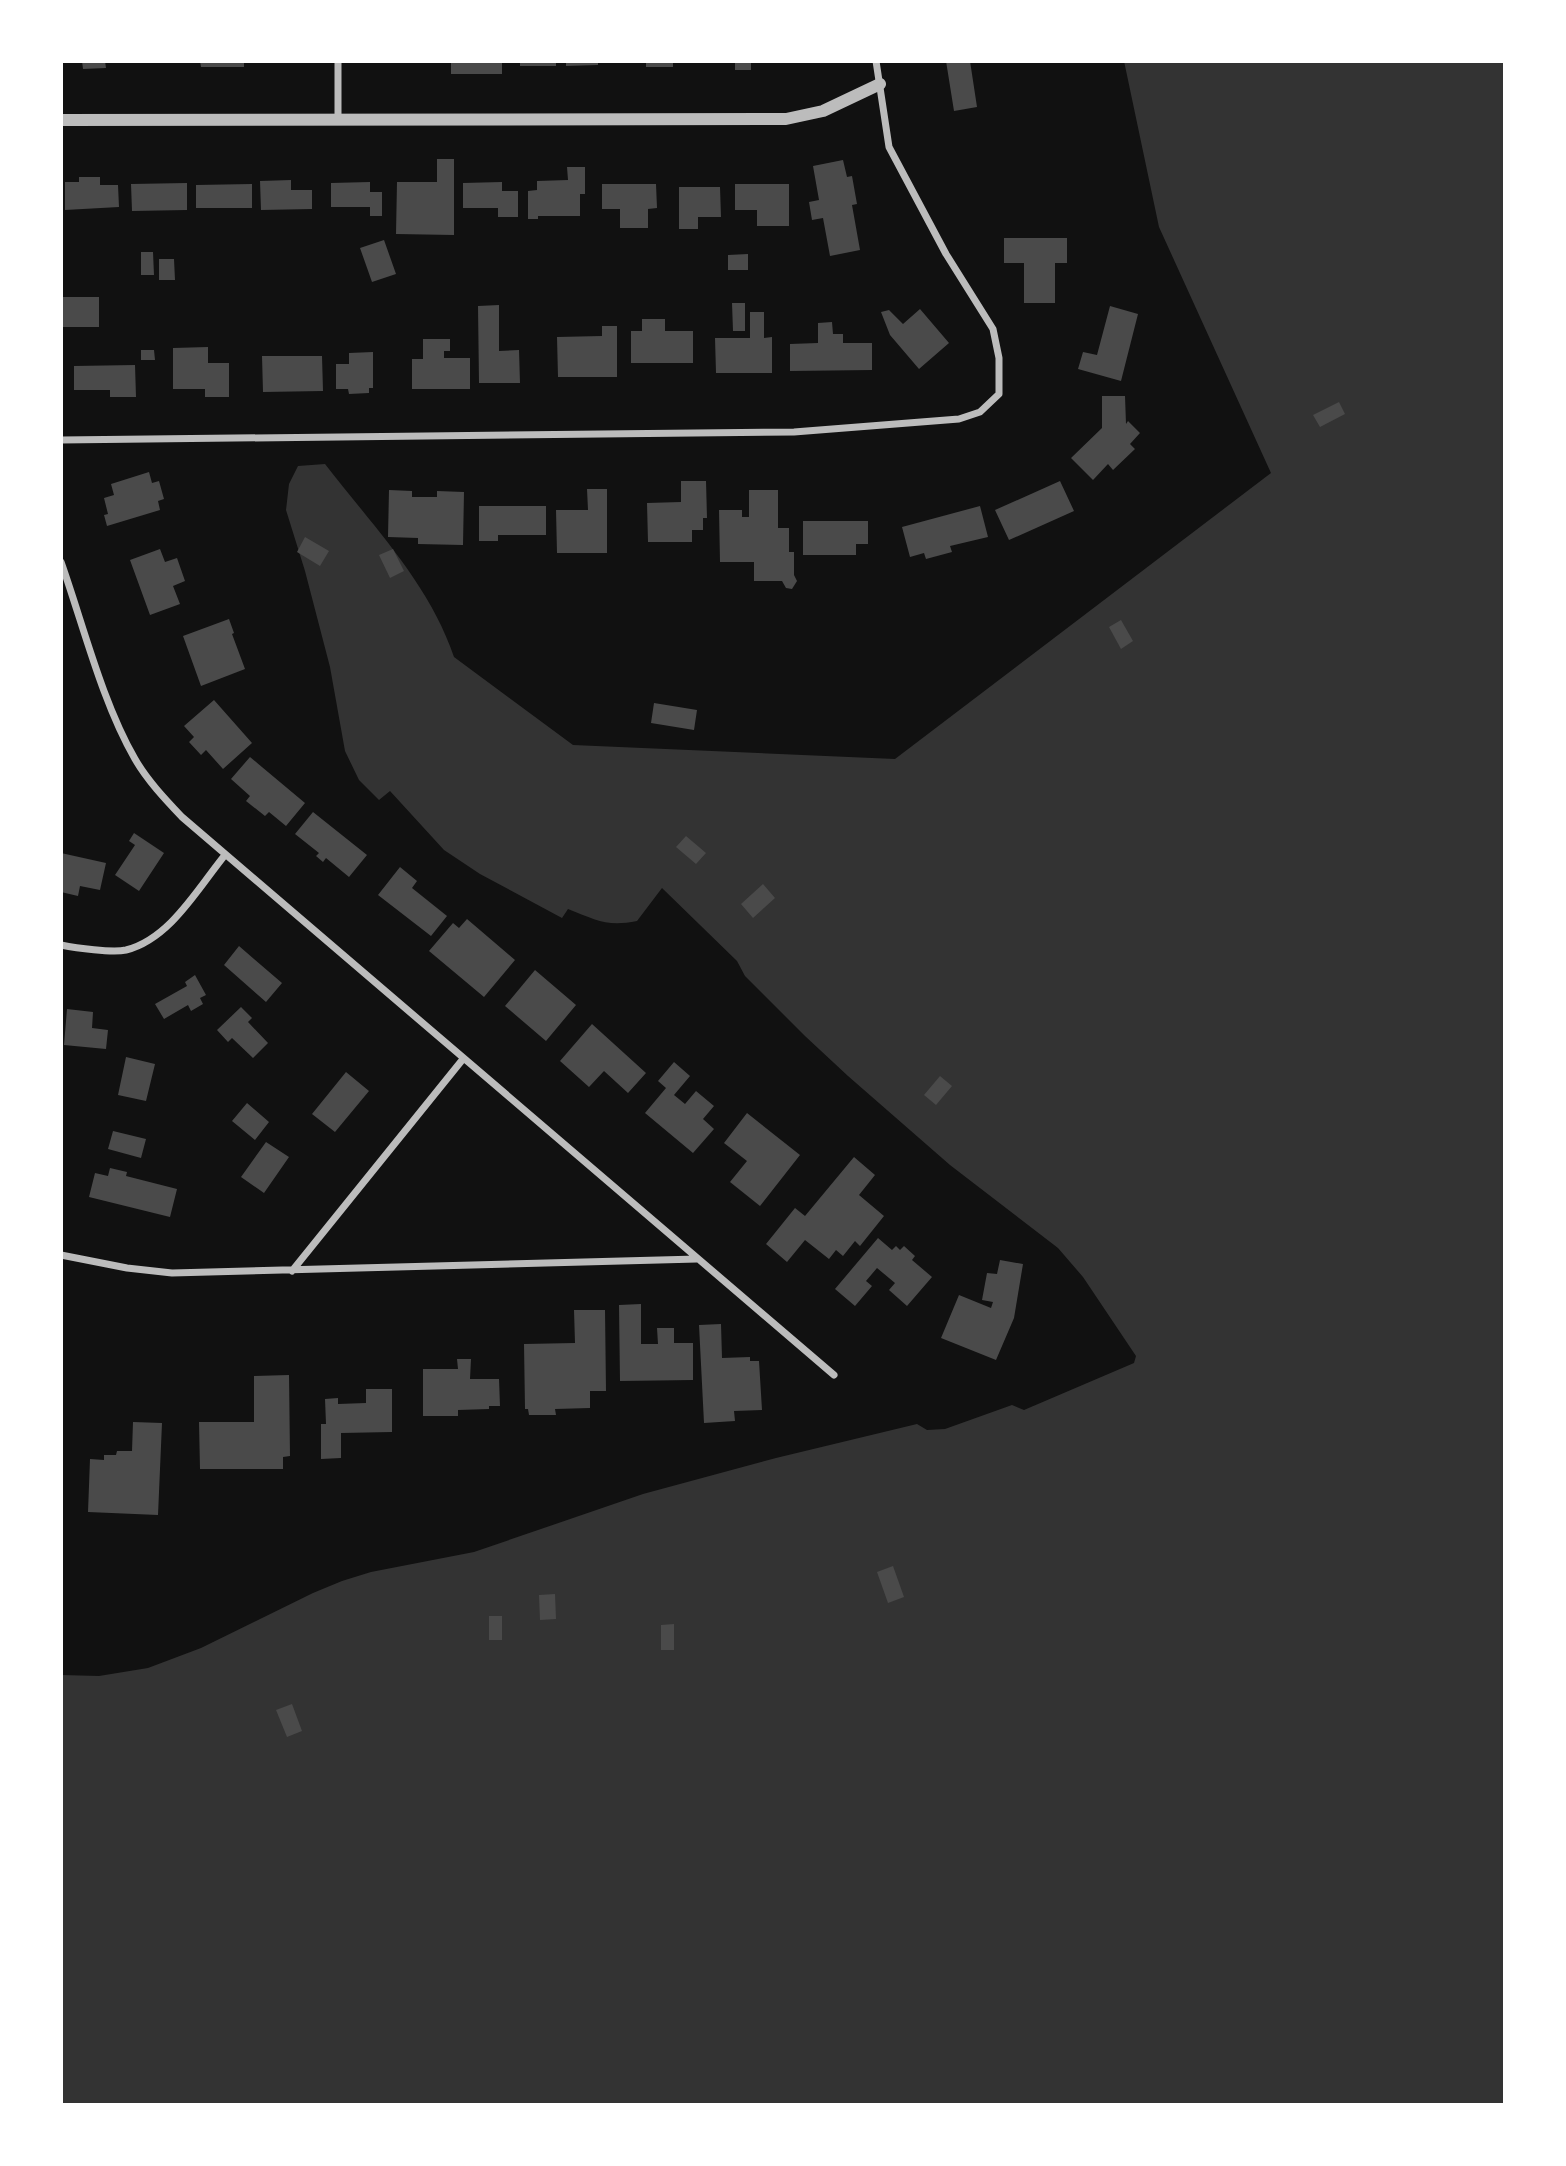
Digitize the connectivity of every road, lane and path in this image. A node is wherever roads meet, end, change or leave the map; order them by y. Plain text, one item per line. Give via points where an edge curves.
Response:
1 (338, 61) edge
2 (876, 61) edge
3 (880, 84) junction
4 (338, 119) junction
5 (61, 120) edge
6 (61, 440) edge
7 (61, 562) edge
8 (72, 593) junction
9 (61, 597) edge
10 (225, 855) junction
11 (61, 945) edge
12 (463, 1059) junction
13 (61, 1255) edge
14 (697, 1259) junction
15 (292, 1271) junction
16 (834, 1375) dead end

1 - 4 street
2 - 3 street
3 - 4 street via 823,111 786,119
3 - 6 street via 889,147 946,254 993,329 999,394 980,412 959,419 794,432
4 - 5 street
7 - 8 street
8 - 9 street
8 - 10 street via 105,690 136,760 171,806
10 - 11 street via 172,922 142,945 122,951
10 - 12 street
12 - 14 street
12 - 15 street
13 - 15 street via 156,1272
14 - 15 street
14 - 16 street

